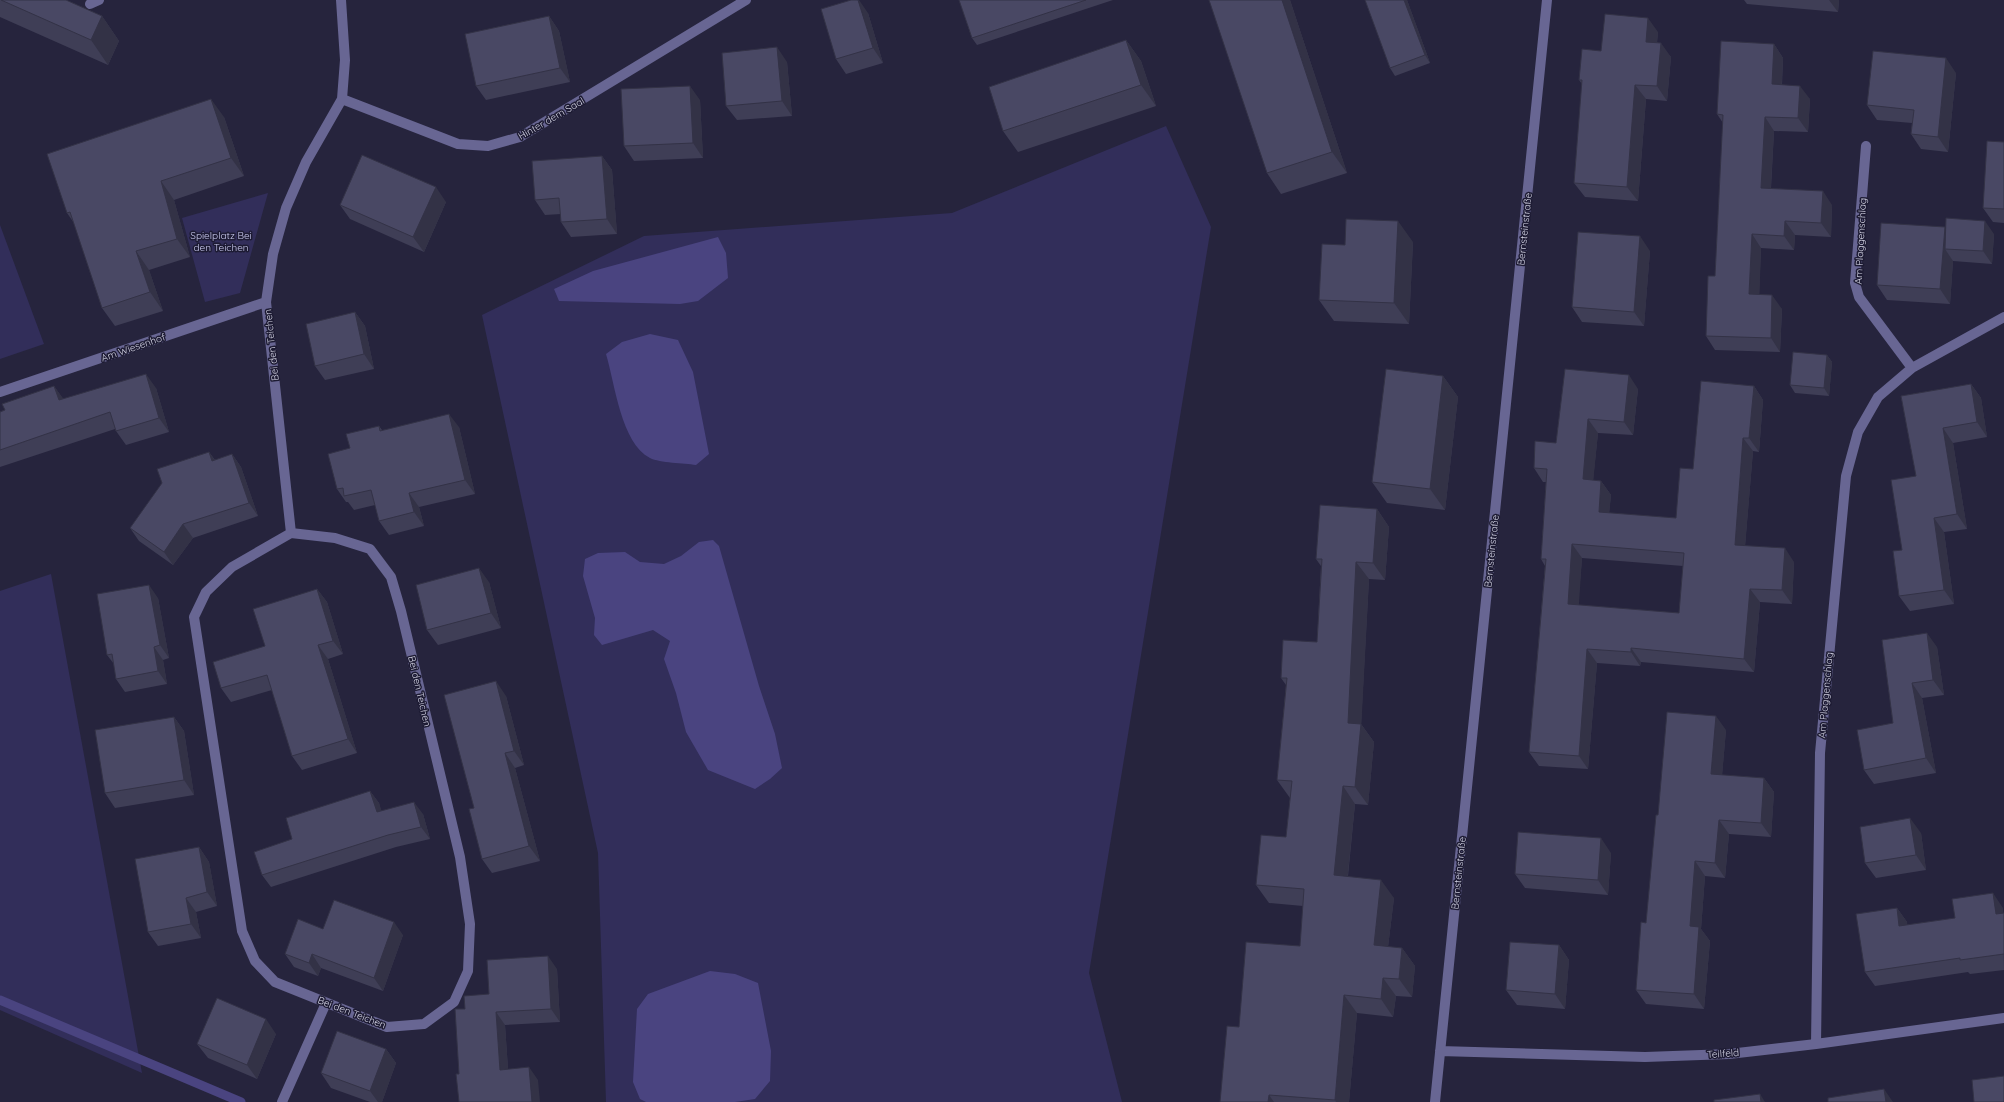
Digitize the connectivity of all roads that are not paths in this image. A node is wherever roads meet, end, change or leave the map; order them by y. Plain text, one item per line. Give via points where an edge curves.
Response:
1 (341, 0) edge
2 (746, 0) edge
3 (1547, 0) edge
4 (342, 99) junction
5 (1866, 146) dead end
6 (266, 302) junction
7 (2004, 317) edge
8 (1912, 368) junction
9 (0, 392) edge
10 (291, 533) junction
11 (326, 1003) junction
12 (2004, 1018) edge
13 (1816, 1044) junction
14 (1440, 1051) junction
15 (282, 1102) edge
16 (1435, 1102) edge

1 - 4 street via 344,60
2 - 4 street, Hinter dem Saal via 520,137 488,146 458,144
3 - 14 street, Bernsteinstraße
4 - 6 street, Bei den Teichen via 306,162 286,208 273,254
5 - 8 street, Am Plaggenschlag via 1855,283 1859,297
6 - 9 street, Am Wiesenhof
6 - 10 street, Bei den Teichen
7 - 8 street, Am Plaggenschlag
8 - 13 street, Am Plaggenschlag via 1878,397 1858,432 1846,476 1820,753
10 - 11 street, Bei den Teichen via 232,567 206,592 194,617 242,931 255,961 275,982
10 - 11 street, Bei den Teichen via 335,538 370,549 391,577 402,611 460,857 470,924 468,971 454,1002 424,1024 387,1027
11 - 15 street
12 - 13 street, Teilfeld
13 - 14 street, Teilfeld via 1729,1054 1645,1057
14 - 16 street, Bernsteinstraße

